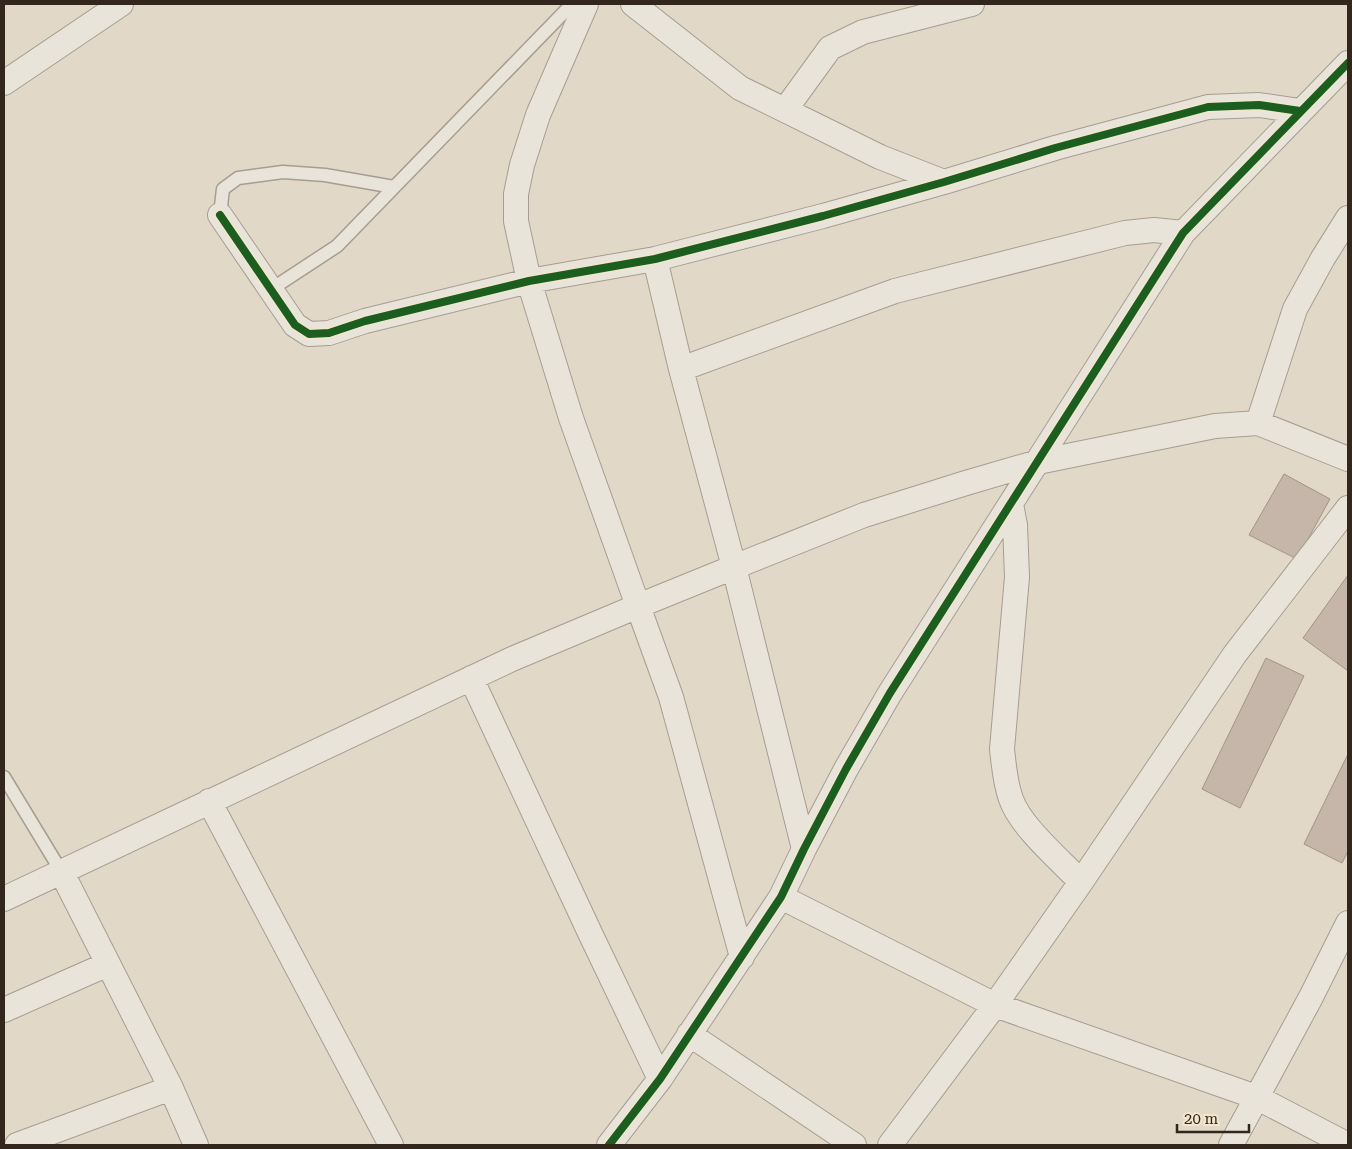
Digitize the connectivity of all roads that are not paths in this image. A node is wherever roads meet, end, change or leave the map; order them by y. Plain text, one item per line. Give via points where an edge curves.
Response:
1 (121, 4) edge
2 (572, 4) edge
3 (586, 4) edge
4 (633, 4) edge
5 (972, 4) edge
6 (1348, 63) edge
7 (4, 83) edge
8 (785, 110) junction
9 (1300, 111) junction
10 (944, 182) junction
11 (394, 187) junction
12 (220, 215) joint
13 (1348, 218) edge
14 (1183, 233) junction
15 (655, 259) junction
16 (529, 281) junction
17 (270, 290) junction
18 (681, 369) junction
19 (1258, 423) junction
20 (1348, 459) edge
21 (1038, 462) junction
22 (1011, 504) junction
23 (1348, 508) edge
24 (734, 567) junction
25 (638, 606) junction
26 (471, 678) junction
27 (4, 777) edge
28 (209, 801) junction
29 (804, 849) junction
30 (61, 872) junction
31 (1081, 882) junction
32 (781, 897) junction
33 (4, 899) edge
34 (1348, 923) edge
35 (742, 957) junction
36 (108, 964) junction
37 (995, 1005) junction
38 (4, 1010) edge
39 (690, 1034) junction
40 (660, 1079) junction
41 (171, 1088) junction
42 (1256, 1097) junction
43 (17, 1145) edge
44 (196, 1145) edge
45 (391, 1145) edge
46 (609, 1145) edge
47 (854, 1145) edge
48 (890, 1145) edge
49 (1231, 1145) edge
50 (1348, 1145) edge

1 - 7 street
2 - 11 lane
3 - 16 street via 538,115 516,194 516,221
4 - 8 street via 740,88
5 - 8 street via 863,32 830,48
6 - 9 street
8 - 10 street via 880,157
9 - 10 street via 1259,104 1208,107
9 - 14 street
10 - 15 street
11 - 12 lane via 325,175 283,172 238,178 223,189
11 - 17 lane via 337,246
12 - 17 street
13 - 19 street via 1294,309
14 - 18 street via 1125,232 895,291
14 - 21 street
15 - 16 street
15 - 18 street
16 - 17 street via 365,321 329,333 309,334 295,325
16 - 25 street via 571,418
18 - 24 street
19 - 20 street
19 - 21 street via 1215,426
21 - 22 street
21 - 24 street via 864,515
22 - 29 street via 890,693
22 - 31 street via 1017,576 1002,749 1004,776 1011,801 1022,819
23 - 31 street via 1235,654
24 - 25 street
24 - 29 street
25 - 26 street
25 - 35 street via 671,697
26 - 28 street
26 - 40 street
27 - 30 lane
28 - 30 street
28 - 45 street
29 - 32 street
30 - 33 street
30 - 36 street
31 - 37 street
32 - 35 street
32 - 37 street
34 - 42 street
35 - 39 street
36 - 38 street
36 - 41 street
37 - 42 street
37 - 48 street
39 - 40 street
39 - 47 street
40 - 46 street
41 - 43 street
41 - 44 street
42 - 49 street
42 - 50 street

